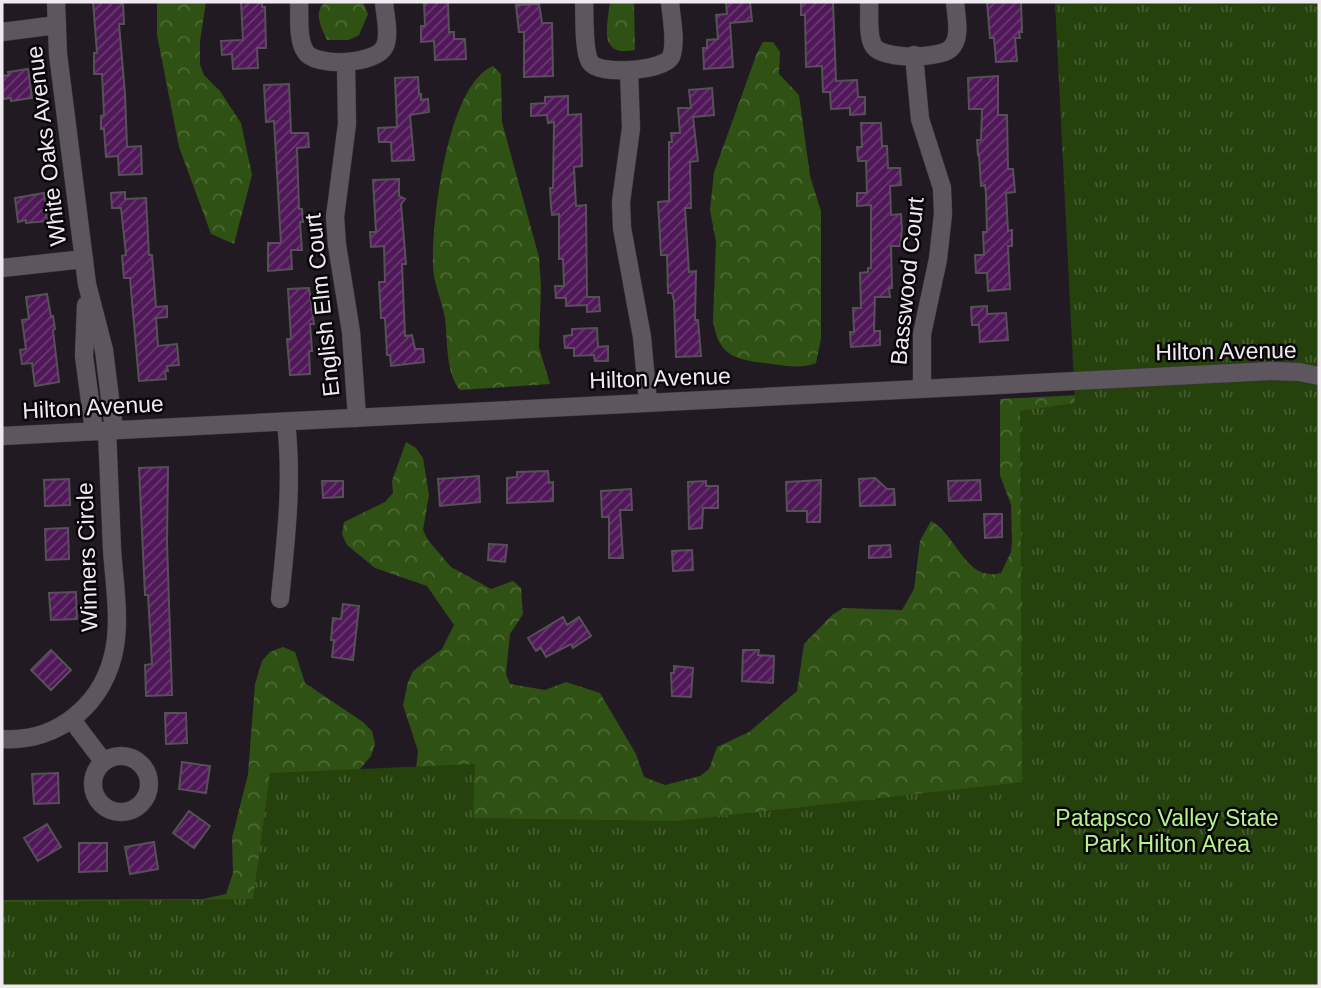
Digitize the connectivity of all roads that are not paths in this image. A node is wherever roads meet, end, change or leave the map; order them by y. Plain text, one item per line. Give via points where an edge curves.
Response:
1 (57, 2) edge
2 (299, 2) edge
3 (384, 2) edge
4 (584, 2) edge
5 (670, 2) edge
6 (869, 2) edge
7 (956, 2) edge
8 (57, 25) junction
9 (2, 32) edge
10 (914, 55) junction
11 (346, 63) junction
12 (629, 69) junction
13 (84, 259) junction
14 (2, 268) edge
15 (1319, 376) edge
16 (922, 389) junction
17 (648, 402) junction
18 (358, 418) junction
19 (286, 422) junction
20 (105, 431) junction
21 (2, 436) edge
22 (280, 599) dead end
23 (72, 720) junction
24 (2, 739) edge
25 (103, 761) dead end

1 - 8 street, White Oaks Avenue
2 - 11 street via 304,51 319,60
3 - 11 street via 385,46 369,58
4 - 12 street via 590,63 607,71
5 - 12 street via 672,55 659,66
6 - 10 street via 873,46 889,56
7 - 10 street via 956,40 950,49 936,55
8 - 9 street
8 - 13 street, White Oaks Avenue
10 - 16 street, Basswood Court via 920,120 942,188 943,214 922,334
11 - 18 street, English Elm Court via 347,124 335,217
12 - 17 street via 631,128 622,228 642,337
13 - 14 street
13 - 20 street, White Oaks Avenue via 84,356
15 - 16 street, Hilton Avenue via 1271,371
16 - 17 street, Hilton Avenue
17 - 18 street, Hilton Avenue
18 - 19 street, Hilton Avenue
19 - 20 street, Hilton Avenue
19 - 22 street via 289,507
20 - 21 street, Hilton Avenue
20 - 23 street, Winners Circle via 115,645 104,681
23 - 24 street, Winners Circle via 35,736
23 - 25 street

